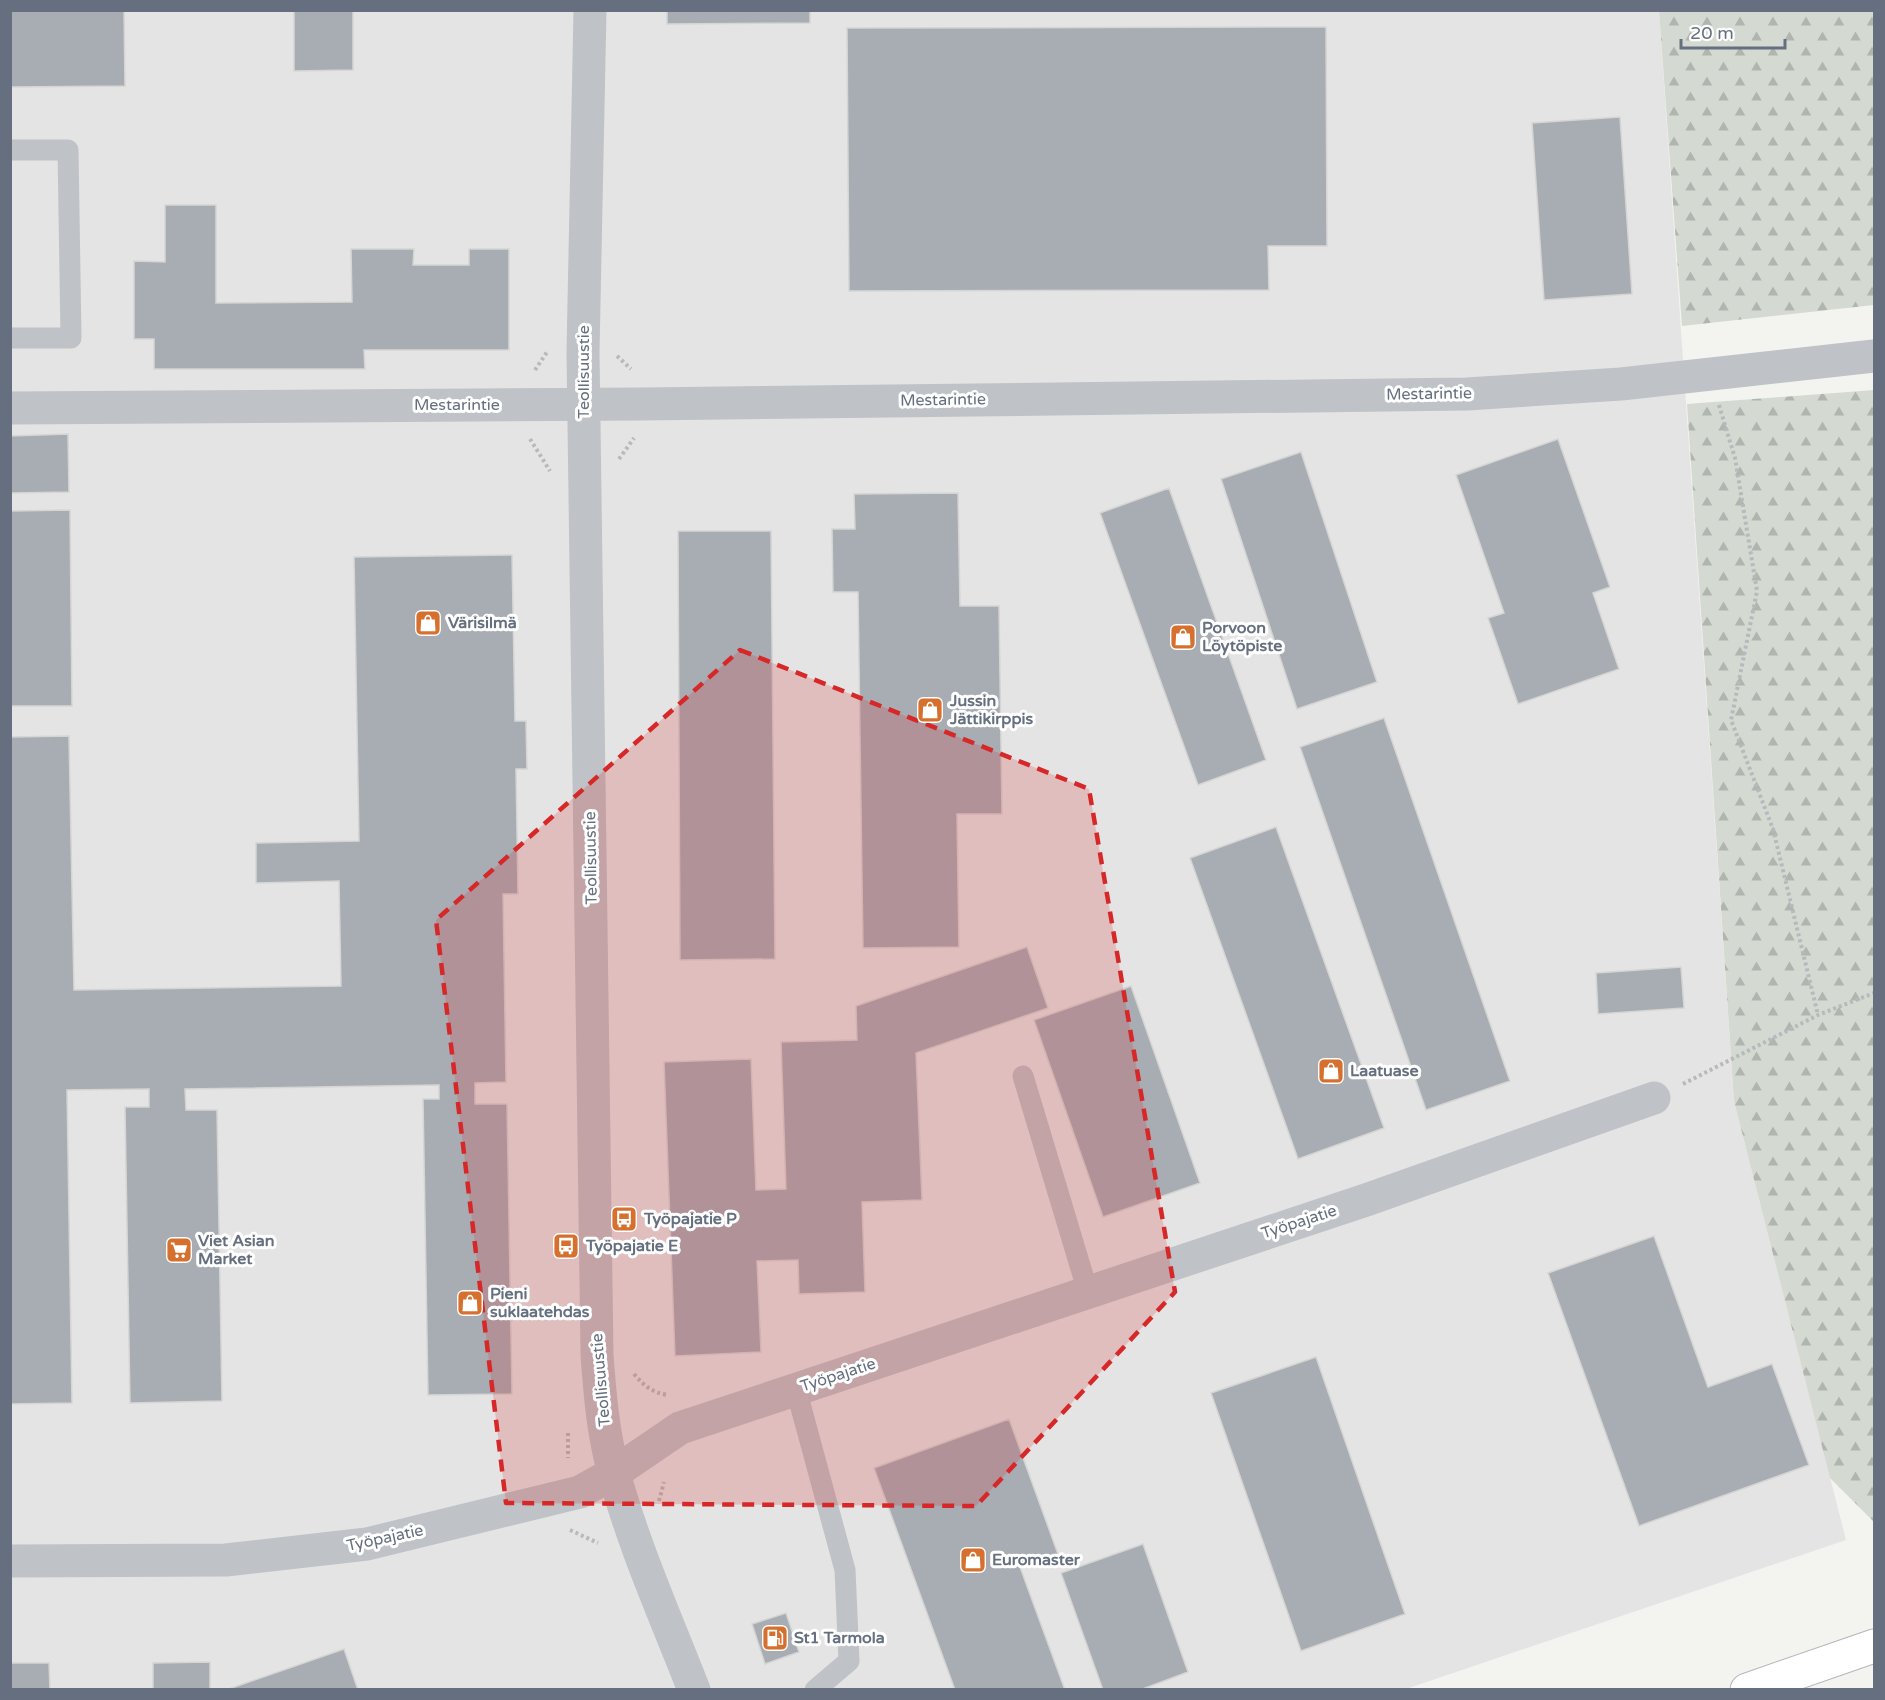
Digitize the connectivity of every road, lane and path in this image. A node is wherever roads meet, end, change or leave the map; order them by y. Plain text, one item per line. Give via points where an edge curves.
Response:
1 (590, 10) edge
2 (10, 150) edge
3 (10, 338) edge
4 (1875, 356) edge
5 (1709, 373) junction
6 (584, 404) junction
7 (10, 408) edge
8 (1875, 993) edge
9 (1818, 1015) junction
10 (1023, 1076) dead end
11 (1654, 1098) joint
12 (1088, 1292) junction
13 (796, 1389) junction
14 (614, 1473) junction
15 (10, 1561) edge
16 (1875, 1646) edge
17 (694, 1689) edge
18 (815, 1689) edge
19 (1747, 1689) edge

1 - 6 street, Teollisuustie
2 - 3 lane via 68,150 71,338
4 - 5 street, Mestarintie
5 - 6 street, Mestarintie via 1621,384 1467,394
5 - 9 path via 1735,458 1757,591 1731,720 1773,829
6 - 7 street, Mestarintie
6 - 14 street, Teollisuustie via 597,1354 602,1416
8 - 9 path
9 - 11 path
10 - 12 lane
11 - 12 street, Työpajatie via 1366,1200
12 - 13 street, Työpajatie
13 - 14 street, Työpajatie via 680,1428
13 - 18 lane via 845,1570 849,1661
14 - 15 street, Työpajatie via 580,1492 366,1544 226,1560
14 - 17 street, Teollisuustie via 634,1536
16 - 19 main road

